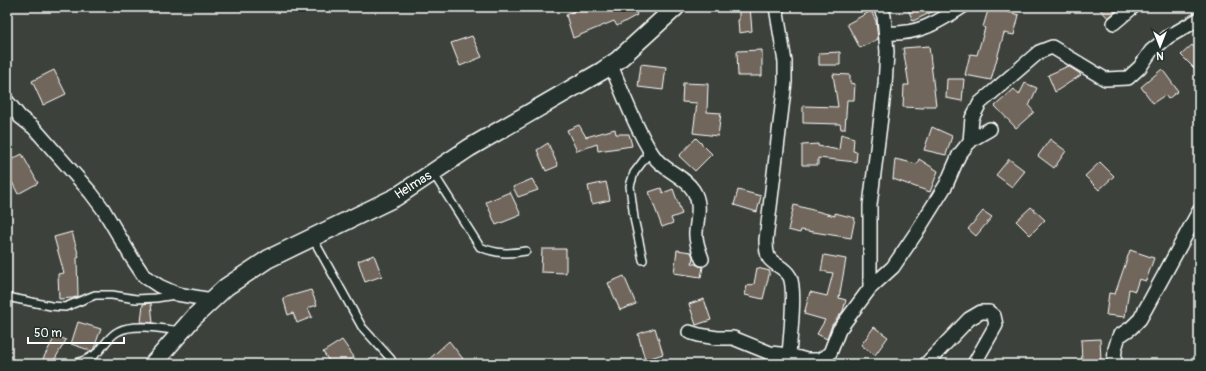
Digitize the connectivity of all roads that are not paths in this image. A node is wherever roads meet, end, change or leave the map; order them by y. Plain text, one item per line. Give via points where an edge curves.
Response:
1 (676, 7) edge
2 (776, 7) edge
3 (880, 7) edge
4 (962, 7) edge
5 (1133, 7) edge
6 (1199, 20) edge
7 (1114, 23) dead end
8 (886, 33) junction
9 (611, 65) junction
10 (7, 101) edge
11 (990, 129) dead end
12 (970, 142) junction
13 (647, 148) junction
14 (432, 173) junction
15 (1199, 211) edge
16 (312, 237) junction
17 (526, 251) dead end
18 (702, 259) dead end
19 (643, 260) dead end
20 (870, 288) junction
21 (177, 294) junction
22 (7, 297) edge
23 (212, 300) junction
24 (181, 331) junction
25 (689, 332) dead end
26 (789, 355) junction
27 (829, 358) edge
28 (391, 359) dead end
29 (74, 364) edge
30 (153, 364) edge
31 (926, 364) edge
32 (974, 364) edge
33 (1114, 364) edge

1 - 9 street, Helmas
2 - 26 street via 785,62 785,82 766,249 770,259 785,269 793,289
3 - 8 street
4 - 8 street via 938,22 914,32
5 - 7 street
6 - 12 street via 1150,51 1140,68 1128,78 1105,79 1052,47 1039,52 980,103 972,118
8 - 20 street via 885,85 870,205
9 - 13 street
9 - 14 street, Helmas via 469,148
10 - 21 street via 91,193 144,276
11 - 12 street
12 - 20 street via 959,155 946,185 893,267
13 - 18 street via 657,160 693,190 698,202 696,233
13 - 19 lane via 646,157 634,173 630,186
14 - 16 street, Helmas via 396,196
14 - 17 lane via 480,248 492,252
15 - 33 street via 1140,319 1119,336
16 - 23 street, Helmas via 268,259 226,287
16 - 28 lane via 362,327
20 - 27 street via 839,330
21 - 22 lane via 136,299 95,295 65,306 51,306
21 - 23 street
23 - 24 street, Helmas
24 - 29 lane via 129,327 110,337 98,352 88,359
24 - 30 street, Helmas
25 - 26 street via 717,338 733,338 770,353
26 - 27 street via 806,360
31 - 32 street via 969,319 981,312 989,312 994,316 996,324

